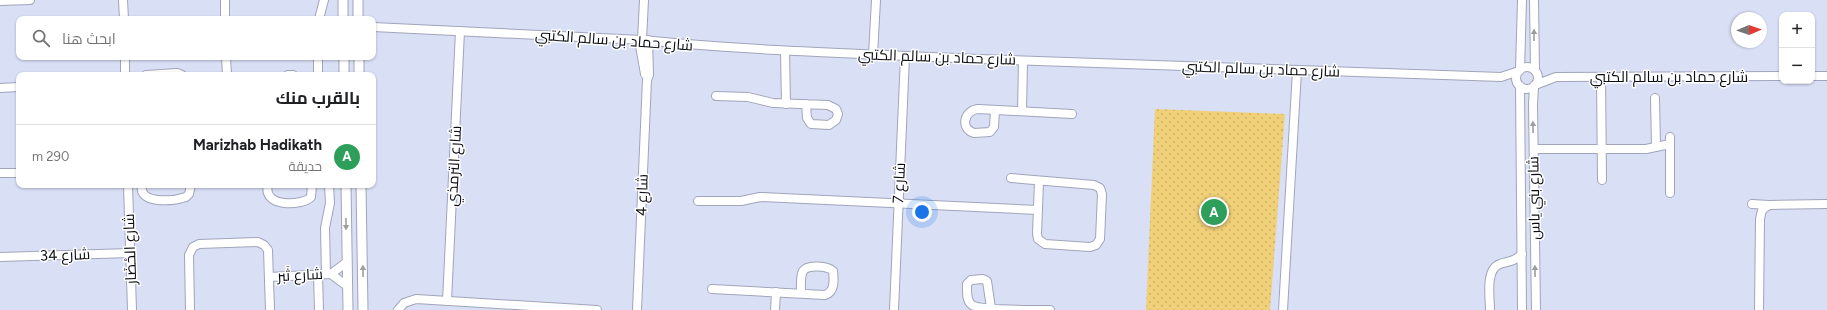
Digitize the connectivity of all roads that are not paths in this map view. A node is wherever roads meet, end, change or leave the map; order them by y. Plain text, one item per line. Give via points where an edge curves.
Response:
1 (30, 0) edge
2 (123, 0) edge
3 (225, 0) edge
4 (324, 0) edge
5 (343, 0) edge
6 (358, 0) edge
7 (644, 0) edge
8 (876, 0) edge
9 (1522, 0) edge
10 (1534, 0) edge
11 (0, 1) edge
12 (124, 16) edge
13 (226, 16) edge
14 (320, 16) edge
15 (343, 16) edge
16 (359, 16) edge
17 (376, 28) edge
18 (460, 31) junction
19 (643, 40) junction
20 (785, 51) junction
21 (873, 54) junction
22 (905, 56) junction
23 (125, 60) edge
24 (226, 60) edge
25 (318, 60) edge
26 (344, 60) edge
27 (359, 60) edge
28 (1023, 61) junction
29 (1297, 71) junction
30 (1520, 71) junction
31 (1535, 71) junction
32 (125, 72) edge
33 (227, 72) edge
34 (318, 72) edge
35 (343, 72) edge
36 (359, 72) edge
37 (1779, 76) edge
38 (1815, 76) edge
39 (1827, 76) edge
40 (1501, 77) junction
41 (1556, 77) junction
42 (1601, 77) junction
43 (1535, 85) junction
44 (1520, 86) junction
45 (0, 88) edge
46 (16, 88) edge
47 (716, 96) dead end
48 (1655, 98) dead end
49 (786, 104) junction
50 (806, 104) dead end
51 (995, 110) dead end
52 (1022, 111) junction
53 (1072, 114) dead end
54 (1656, 147) junction
55 (1534, 149) junction
56 (1602, 149) junction
57 (0, 173) edge
58 (16, 173) edge
59 (1011, 178) dead end
60 (1602, 180) dead end
61 (1039, 182) junction
62 (129, 188) edge
63 (141, 188) edge
64 (191, 188) edge
65 (267, 188) edge
66 (312, 188) edge
67 (329, 188) edge
68 (346, 188) edge
69 (361, 188) edge
70 (1670, 193) dead end
71 (698, 201) dead end
72 (898, 203) junction
73 (1752, 204) dead end
74 (1769, 204) junction
75 (1827, 204) edge
76 (1038, 210) junction
77 (130, 253) junction
78 (1522, 254) junction
79 (0, 257) edge
80 (347, 262) junction
81 (1508, 263) junction
82 (1522, 272) junction
83 (325, 274) junction
84 (269, 277) junction
85 (347, 286) junction
86 (712, 289) dead end
87 (776, 292) junction
88 (801, 293) junction
89 (447, 301) junction
90 (991, 308) dead end
91 (132, 310) edge
92 (190, 310) edge
93 (270, 310) edge
94 (319, 310) edge
95 (348, 310) edge
96 (363, 310) edge
97 (398, 310) edge
98 (597, 310) edge
99 (637, 310) edge
100 (775, 310) edge
101 (894, 310) edge
102 (1012, 310) edge
103 (1050, 310) edge
104 (1283, 310) edge
105 (1490, 310) edge
106 (1522, 310) edge
107 (1536, 310) edge
108 (1759, 310) edge

1 - 11 street
2 - 12 street
3 - 13 street
4 - 14 street
5 - 15 street
6 - 16 street
7 - 19 street, شارع 4
8 - 21 street
9 - 30 street
31 -> 10 street
17 - 18 street, شارع حماد بن سالم الكتبي
18 - 19 street, شارع حماد بن سالم الكتبي
18 - 89 street, شارع الترمذي
19 - 20 street, شارع حماد بن سالم الكتبي
19 - 99 street, شارع 4 via 647,80
20 - 21 street, شارع حماد بن سالم الكتبي
20 - 49 street
21 - 22 street, شارع حماد بن سالم الكتبي
22 - 28 street, شارع حماد بن سالم الكتبي
22 - 72 street, شارع 7
23 - 32 street
24 - 33 street
25 - 34 street
26 - 35 street
27 - 36 street
28 - 29 street, شارع حماد بن سالم الكتبي
28 - 52 street
29 - 40 street, شارع حماد بن سالم الكتبي
29 - 104 street
30 - 31 street via 1528,67
30 - 40 street, شارع حماد بن سالم الكتبي
30 - 44 street via 1517,77
31 - 41 street, شارع حماد بن سالم الكتبي
31 - 43 street via 1538,78
37 - 42 street, شارع حماد بن سالم الكتبي
38 - 39 street
40 - 44 street, شارع حماد بن سالم الكتبي
41 - 42 street, شارع حماد بن سالم الكتبي
41 - 43 street, شارع حماد بن سالم الكتبي
42 - 56 street
43 - 44 street via 1527,88
55 -> 43 street, شارع بني ياس
44 - 78 street, شارع بني ياس
45 - 46 street
47 - 49 street via 748,97 768,103
48 - 54 street
49 - 50 street
51 - 52 street
52 - 53 street
54 - 56 street
54 - 70 street via 1670,140
55 - 56 street
107 -> 55 street, شارع بني ياس
56 - 60 street
57 - 58 street
59 - 61 street via 1028,178
61 - 76 street
61 - 76 street via 1094,185 1100,188 1102,194 1099,241 1090,247 1042,243 1037,236
62 - 77 street, شارع الحْضَار
63 - 64 street, شارع الحْضَار via 147,198 182,199 190,194
65 - 66 street via 268,197 273,201 303,202 311,197
67 - 83 street via 330,203 325,228
68 -> 80 street
96 -> 69 street
71 - 72 street via 760,197
72 - 76 street
72 - 101 street, شارع 7
73 - 74 street
74 - 75 street
74 - 108 street via 1762,210 1760,219
77 - 79 street, شارع 34
77 - 91 street, شارع الحْضَار
78 - 81 street
78 - 82 street, شارع بني ياس
80 - 83 street, شارع ثَبر
80 - 85 street
81 - 82 street
81 - 105 street via 1499,265 1492,272
82 - 106 street, شارع بني ياس
83 - 84 street, شارع ثَبر
83 - 85 street, شارع ثَبر
83 - 94 street
84 - 92 street via 268,250 261,243 195,245 189,252
84 - 93 street
85 - 95 street
86 - 87 street
87 - 88 street
87 - 100 street
88 - 88 street via 825,295 830,292 833,288 833,271 827,267 804,270
89 - 97 street via 416,299 404,302
89 - 98 street
90 - 102 street
102 - 103 street

